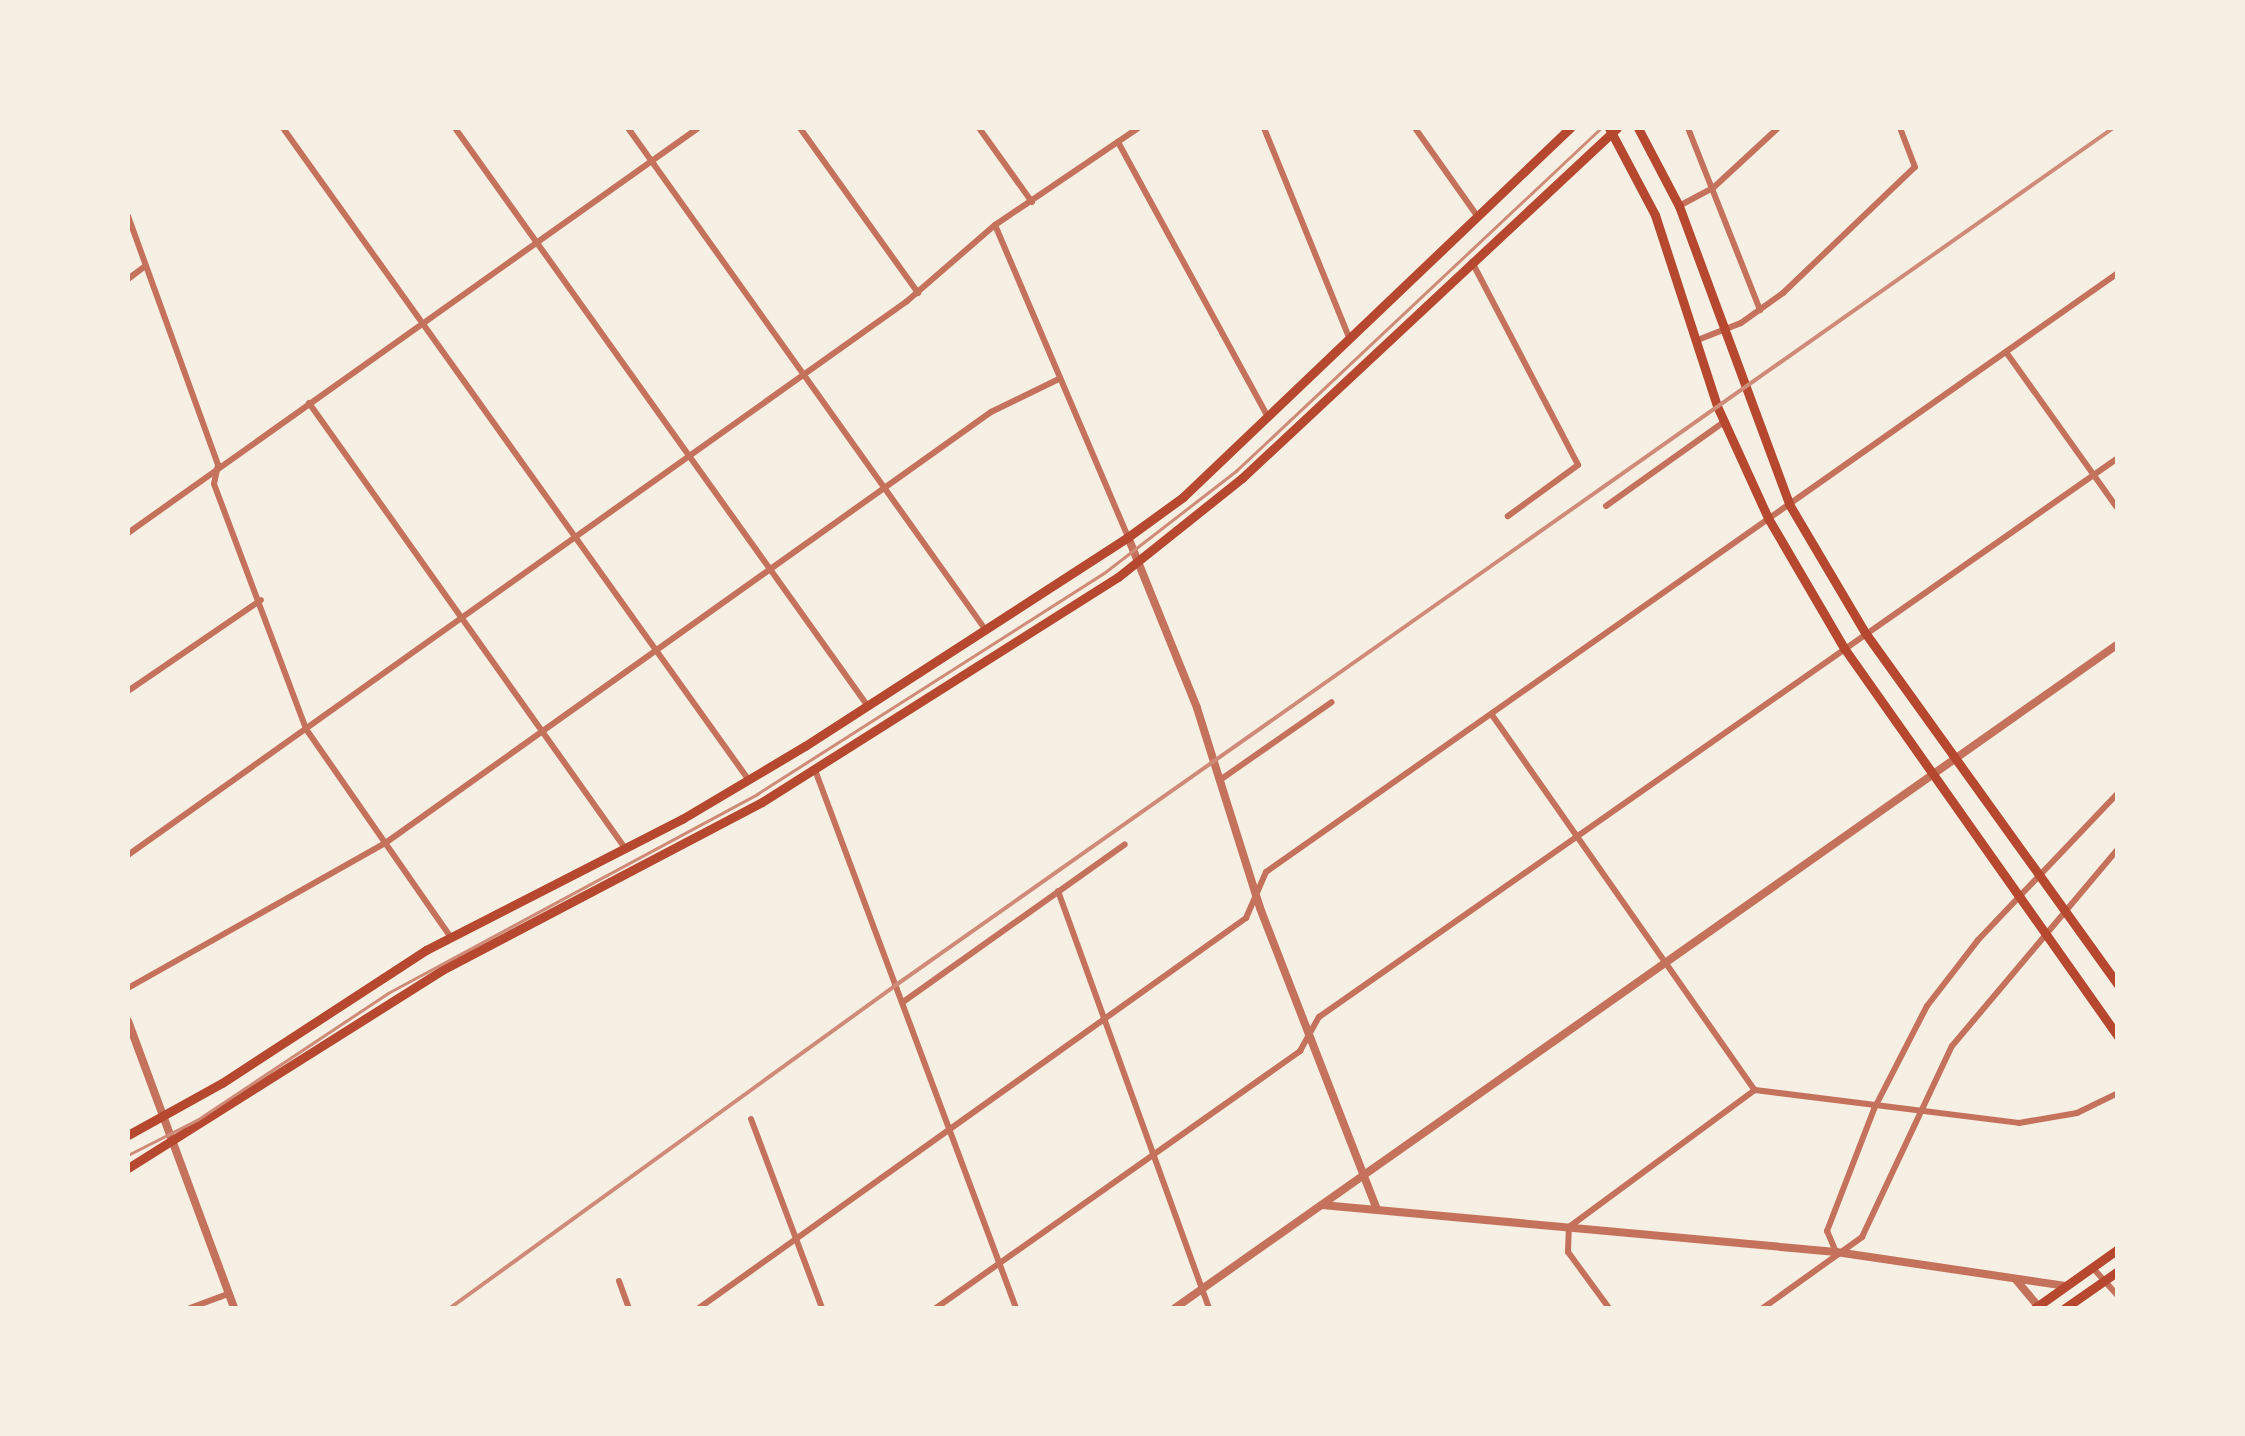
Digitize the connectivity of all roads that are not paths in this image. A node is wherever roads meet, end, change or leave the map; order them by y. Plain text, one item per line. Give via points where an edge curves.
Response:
1 (283, 128) edge
2 (455, 128) edge
3 (628, 128) edge
4 (698, 128) edge
5 (800, 128) edge
6 (979, 128) edge
7 (1138, 128) edge
8 (1264, 128) edge
9 (1416, 128) edge
10 (1570, 128) edge
11 (1638, 128) edge
12 (1688, 128) edge
13 (1778, 128) edge
14 (1900, 128) edge
15 (1612, 129) edge
16 (1118, 142) junction
17 (652, 161) junction
18 (1713, 188) junction
19 (1032, 202) junction
20 (1679, 206) junction
21 (1476, 214) junction
22 (128, 216) edge
23 (996, 225) junction
24 (539, 242) junction
25 (1472, 261) junction
26 (145, 266) junction
27 (2118, 273) edge
28 (128, 279) edge
29 (918, 293) junction
30 (1760, 310) junction
31 (424, 324) junction
32 (1724, 330) junction
33 (1349, 338) junction
34 (1694, 342) junction
35 (2006, 352) junction
36 (805, 375) junction
37 (1058, 378) junction
38 (310, 403) junction
39 (1268, 417) junction
40 (1726, 422) junction
41 (690, 455) junction
42 (2118, 458) edge
43 (218, 465) junction
44 (2094, 475) junction
45 (885, 489) junction
46 (1789, 504) junction
47 (1606, 506) dead end
48 (2118, 510) edge
49 (1508, 516) dead end
50 (1768, 518) junction
51 (128, 533) edge
52 (577, 536) junction
53 (1128, 537) junction
54 (1139, 561) junction
55 (772, 571) junction
56 (261, 600) junction
57 (462, 617) junction
58 (985, 628) junction
59 (1866, 634) junction
60 (2118, 644) edge
61 (1844, 648) junction
62 (658, 650) junction
63 (128, 691) edge
64 (1332, 702) dead end
65 (867, 705) junction
66 (1492, 715) junction
67 (306, 729) junction
68 (544, 733) junction
69 (1954, 758) junction
70 (815, 770) junction
71 (1934, 773) junction
72 (748, 779) junction
73 (1220, 780) junction
74 (2118, 792) edge
75 (1576, 839) junction
76 (384, 844) junction
77 (1125, 844) dead end
78 (626, 848) junction
79 (2118, 849) edge
80 (128, 855) edge
81 (2039, 877) junction
82 (1058, 892) junction
83 (1255, 893) junction
84 (2020, 897) junction
85 (2066, 912) junction
86 (2046, 934) junction
87 (451, 938) junction
88 (1666, 962) junction
89 (2118, 985) edge
90 (128, 988) edge
91 (903, 1002) junction
92 (1104, 1018) junction
93 (128, 1021) edge
94 (1309, 1035) junction
95 (2118, 1036) edge
96 (1755, 1090) junction
97 (2118, 1093) edge
98 (1874, 1109) junction
99 (1916, 1114) junction
100 (163, 1117) junction
101 (751, 1118) dead end
102 (949, 1129) junction
103 (128, 1135) edge
104 (173, 1145) junction
105 (1154, 1153) junction
106 (128, 1168) edge
107 (1361, 1177) junction
108 (1322, 1205) junction
109 (1376, 1207) junction
110 (1569, 1227) junction
111 (796, 1240) junction
112 (2118, 1249) edge
113 (1836, 1252) junction
114 (1000, 1263) junction
115 (2092, 1268) junction
116 (2118, 1271) edge
117 (2013, 1279) junction
118 (619, 1281) dead end
119 (2103, 1281) junction
120 (2066, 1286) junction
121 (1203, 1290) junction
122 (228, 1294) junction
123 (2118, 1296) edge
124 (190, 1308) edge
125 (234, 1308) edge
126 (629, 1308) edge
127 (699, 1308) edge
128 (822, 1308) edge
129 (936, 1308) edge
130 (1016, 1308) edge
131 (1176, 1308) edge
132 (1209, 1308) edge
133 (1610, 1308) edge
134 (1764, 1308) edge
135 (2038, 1308) edge
136 (2064, 1308) edge

1 - 31 street
2 - 24 street
3 - 17 street
4 - 17 street
5 - 29 street
6 - 19 street
7 - 16 street
8 - 33 street
9 - 21 street
10 - 21 main road
11 - 20 main road
12 - 18 street
13 - 18 street
14 - 30 street via 1915,168
15 - 25 main road
15 - 34 main road via 1655,214
16 - 19 street
16 - 39 street
17 - 24 street
17 - 36 street
18 - 20 street
18 - 30 street
19 - 23 street
20 - 32 main road
21 - 33 main road
22 - 26 street
23 - 29 street
23 - 37 street
24 - 31 street
24 - 41 street
25 - 49 street via 1578,465
25 - 54 main road via 1242,478
26 - 28 street
26 - 43 street
27 - 35 street
29 - 36 street
30 - 32 street
31 - 38 street
31 - 52 street
32 - 34 street
32 - 46 main road
33 - 39 main road
34 - 40 main road
35 - 44 street
35 - 46 street
36 - 41 street
36 - 45 street
37 - 45 street via 991,412
37 - 53 street
38 - 43 street
38 - 57 street
39 - 53 main road via 1183,497
40 - 47 street
40 - 50 main road
41 - 52 street
41 - 55 street
42 - 44 street
43 - 51 street
43 - 56 street via 214,484
44 - 48 street
44 - 59 street
45 - 55 street
45 - 58 street
46 - 50 street
46 - 59 main road
50 - 61 main road
50 - 66 street
52 - 57 street
52 - 62 street
53 - 54 street
53 - 58 main road
54 - 70 main road
54 - 73 street
55 - 62 street
55 - 65 street
56 - 63 street
56 - 67 street
57 - 67 street
57 - 68 street
58 - 65 main road
59 - 61 street
59 - 69 main road
60 - 69 street
61 - 71 main road
61 - 75 street
62 - 68 street
62 - 72 street
64 - 73 street
65 - 72 main road
66 - 75 street
66 - 83 street via 1266,872
67 - 76 street
67 - 80 street
68 - 76 street
68 - 78 street
69 - 71 street
69 - 81 main road
70 - 91 street
70 - 104 main road via 697,840 442,970
71 - 84 main road
71 - 88 street
72 - 78 main road
73 - 83 street
74 - 81 street
75 - 88 street
75 - 94 street via 1319,1017
76 - 87 street
76 - 90 street
77 - 82 street
78 - 87 main road
79 - 85 street
81 - 84 street
81 - 85 main road
82 - 91 street
82 - 92 street
83 - 92 street via 1246,918
83 - 94 street
84 - 86 main road
84 - 98 street via 1927,1006
85 - 86 street
85 - 89 main road
86 - 95 main road
86 - 99 street via 1978,1009
87 - 100 main road
88 - 96 street
88 - 107 street
91 - 102 street
92 - 102 street
92 - 105 street
93 - 100 street
94 - 105 street via 1300,1051
94 - 107 street
96 - 98 street
96 - 110 street
97 - 99 street via 2046,1121
98 - 99 street
98 - 113 street via 1827,1231
99 - 113 street via 1862,1237
100 - 103 main road
100 - 104 street
101 - 111 street
102 - 111 street
102 - 114 street
104 - 106 main road
104 - 122 street
105 - 114 street
105 - 121 street
107 - 108 street
107 - 109 street
108 - 109 street
108 - 121 street
109 - 110 street
110 - 113 street
110 - 133 street via 1568,1252
111 - 127 street
111 - 128 street
112 - 115 main road
113 - 117 street
113 - 134 street
114 - 129 street
114 - 130 street
115 - 119 street
115 - 120 main road
116 - 119 main road
117 - 120 street
117 - 135 street
118 - 126 street
119 - 123 street
119 - 136 main road
120 - 135 main road
121 - 131 street
121 - 132 street
122 - 124 street
122 - 125 street

